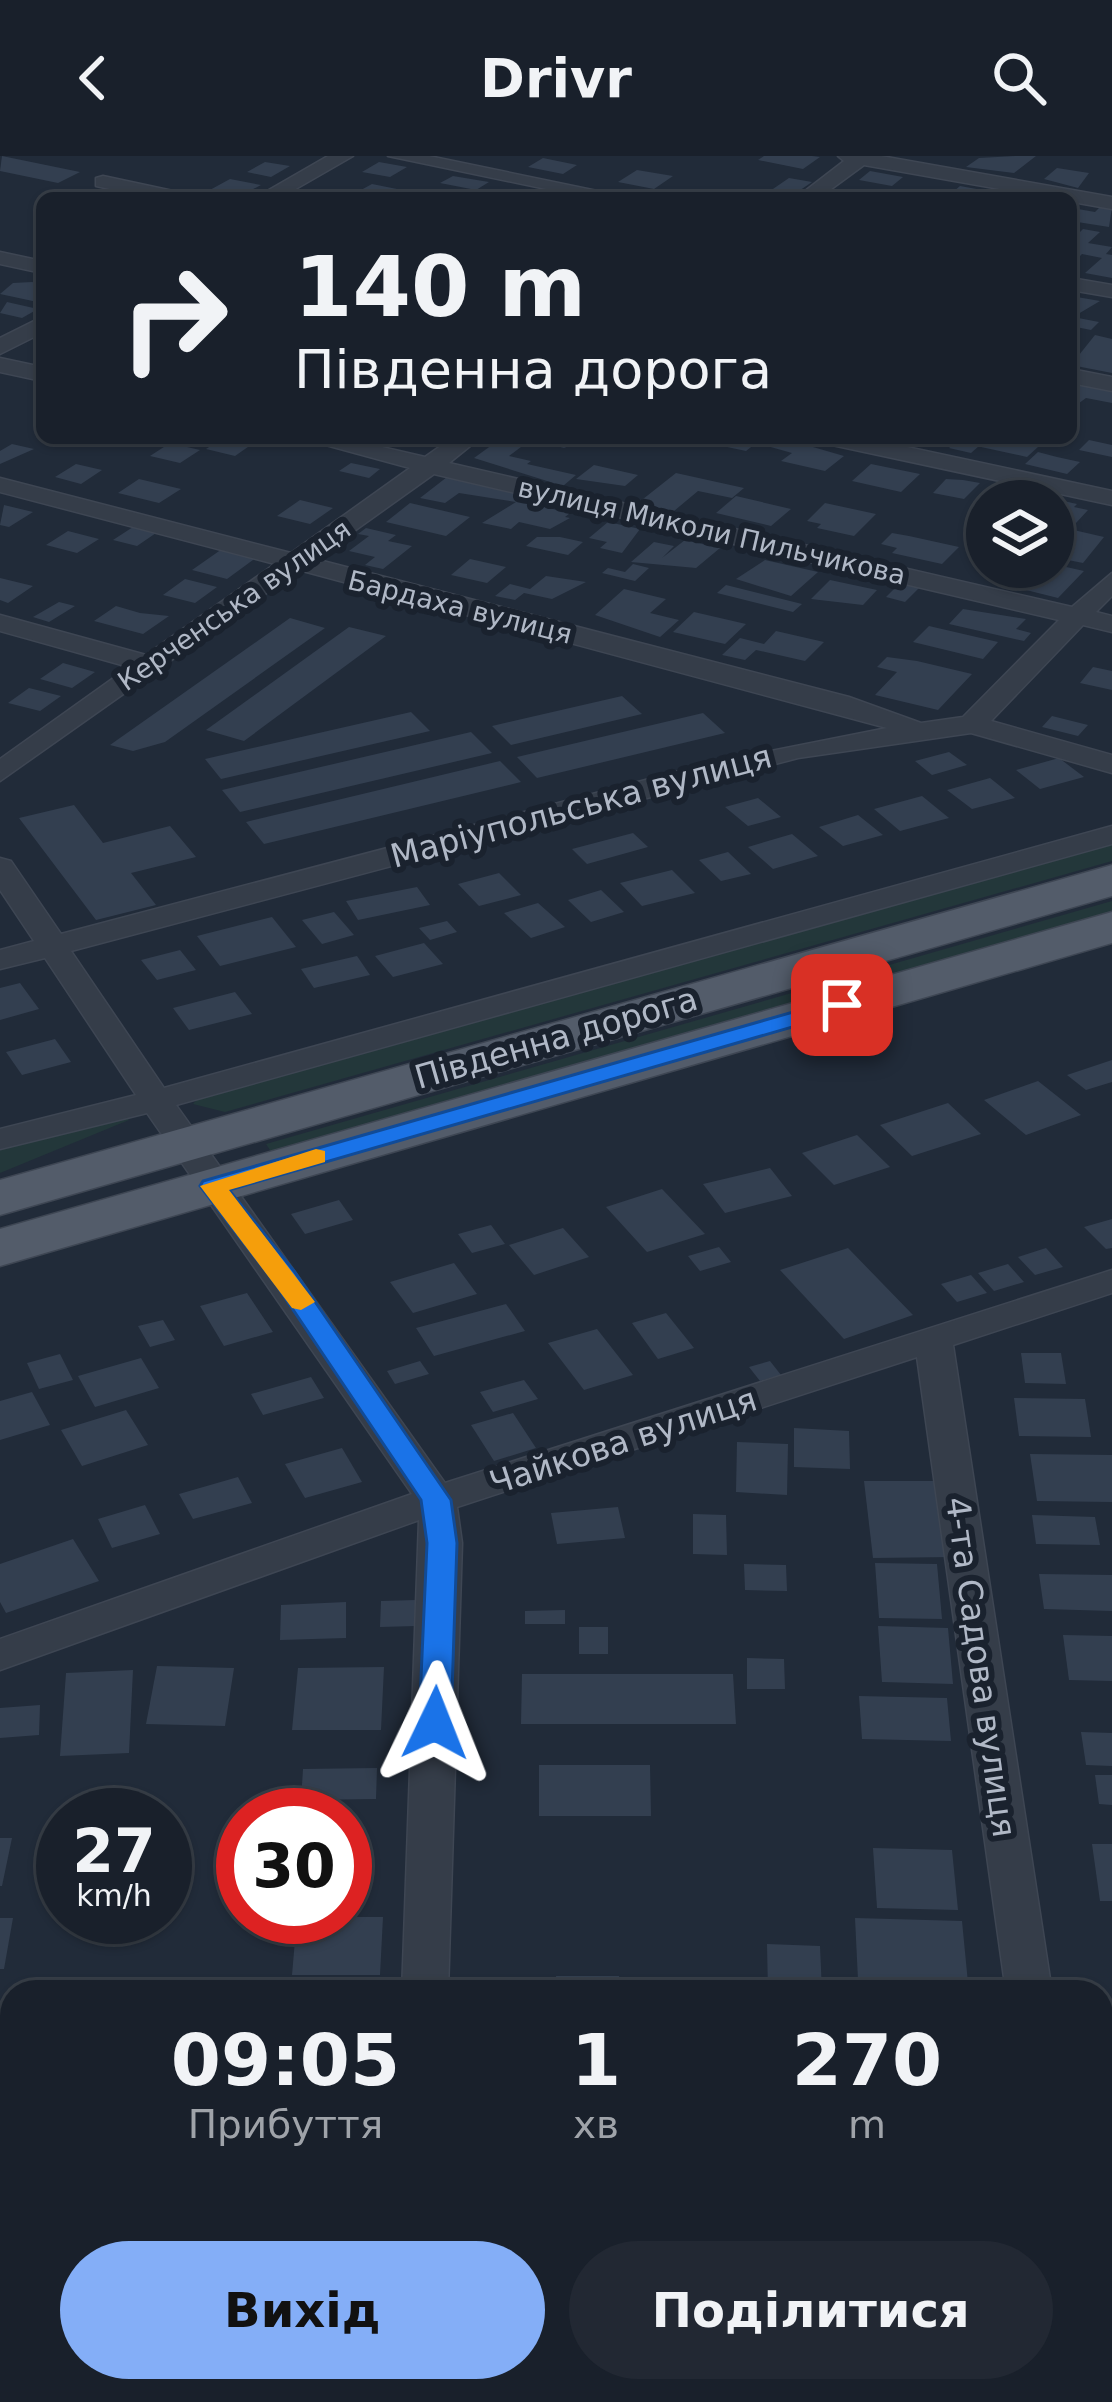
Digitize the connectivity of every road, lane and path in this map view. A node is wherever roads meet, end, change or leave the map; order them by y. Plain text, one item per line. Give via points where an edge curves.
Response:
1 (343, 156) edge
2 (398, 156) edge
3 (857, 157) edge
4 (103, 182) dead end
5 (151, 192) edge
6 (276, 192) edge
7 (589, 192) edge
8 (813, 192) edge
9 (1051, 192) edge
10 (1077, 197) edge
11 (1112, 203) edge
12 (0, 258) edge
13 (36, 266) edge
14 (1077, 285) edge
15 (1112, 291) edge
16 (36, 327) edge
17 (0, 347) edge
18 (0, 364) edge
19 (36, 373) edge
20 (1077, 377) edge
21 (1112, 385) edge
22 (337, 444) edge
23 (460, 444) edge
24 (860, 444) edge
25 (429, 466) junction
26 (0, 485) edge
27 (1112, 498) edge
28 (296, 562) junction
29 (1112, 581) edge
30 (1078, 616) junction
31 (0, 623) edge
32 (1112, 624) edge
33 (148, 664) junction
34 (972, 724) junction
35 (920, 730) junction
36 (1112, 764) edge
37 (0, 772) edge
38 (1112, 835) edge
39 (0, 867) edge
40 (1112, 880) edge
41 (1112, 927) edge
42 (53, 947) junction
43 (0, 960) edge
44 (158, 1099) junction
45 (0, 1139) edge
46 (199, 1165) junction
47 (0, 1198) edge
48 (0, 1248) edge
49 (1112, 1282) edge
50 (934, 1343) junction
51 (436, 1500) junction
52 (0, 1655) edge
53 (425, 1980) edge
54 (1027, 1980) edge

1 - 6 street
2 - 7 street
3 - 8 street
3 - 9 street
4 - 5 street
10 - 11 street
12 - 13 street
14 - 15 street
16 - 17 street
18 - 19 street
20 - 21 street
22 - 25 street, вулиця Миколи Пильчикова
23 - 25 street, Керченська вулиця
24 - 27 street
25 - 28 street, Керченська вулиця
25 - 30 street, вулиця Миколи Пильчикова
26 - 28 street, Бардаха вулиця
28 - 33 street, Керченська вулиця
28 - 35 street, Бардаха вулиця
29 - 30 street
30 - 32 street, вулиця Миколи Пильчикова
30 - 34 street
31 - 33 street
33 - 37 street, Керченська вулиця
34 - 35 street, Маріупольська вулиця
34 - 36 street
35 - 42 street, Маріупольська вулиця via 716,770
38 - 44 street
39 - 42 street
40 - 46 main road, Південна дорога
41 - 46 main road, Південна дорога
42 - 43 street, Маріупольська вулиця
42 - 44 street
44 - 45 street
44 - 46 street
46 - 47 main road, Південна дорога
46 - 48 main road, Південна дорога
46 - 51 street
49 - 50 street, Чайкова вулиця
50 - 51 street, Чайкова вулиця
50 - 54 street, 4-та Садова вулиця
51 - 52 street, Чайкова вулиця
51 - 53 street via 442,1543

